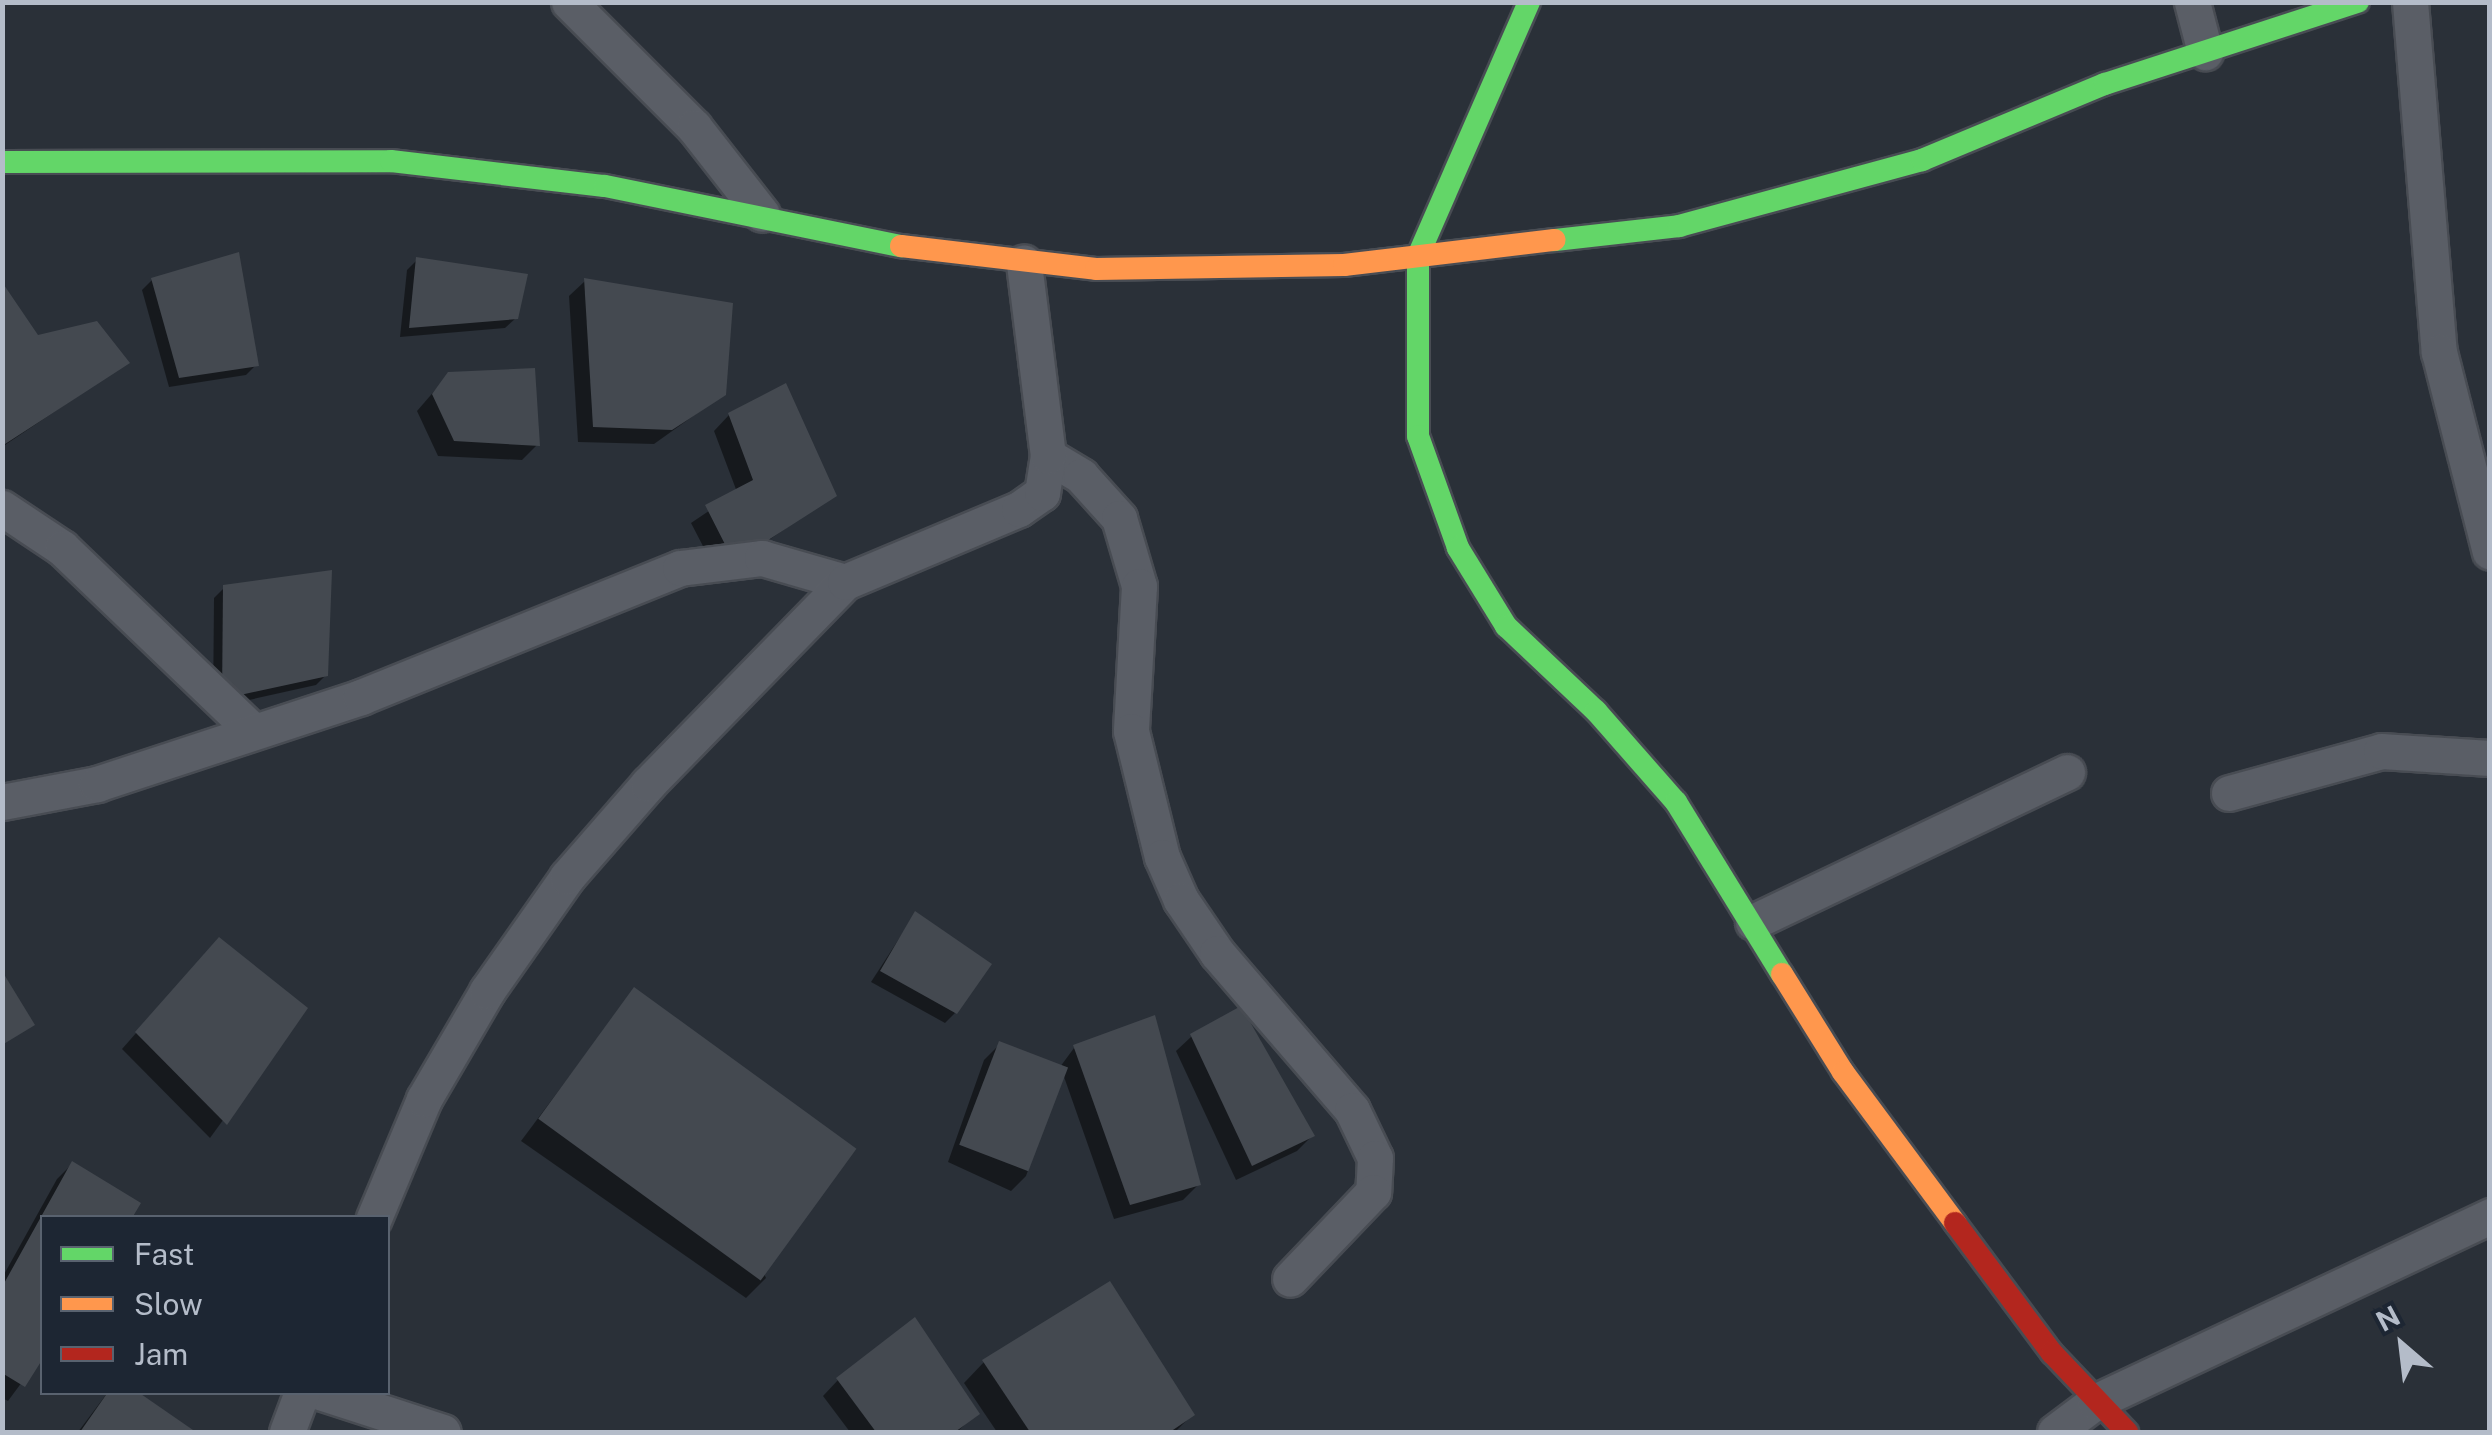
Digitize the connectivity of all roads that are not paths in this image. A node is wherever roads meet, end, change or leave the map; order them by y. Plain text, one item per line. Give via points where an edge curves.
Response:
1 (569, 2) edge
2 (1529, 2) edge
3 (2192, 2) edge
4 (2358, 2) edge
5 (2410, 2) edge
6 (2205, 52) junction
7 (2, 162) edge
8 (762, 214) junction
9 (1418, 256) junction
10 (1024, 262) junction
11 (2475, 435) edge
12 (1048, 456) junction
13 (2, 508) edge
14 (2490, 552) edge
15 (845, 582) junction
16 (252, 730) junction
17 (2490, 758) edge
18 (2067, 772) dead end
19 (2229, 793) dead end
20 (2, 802) edge
21 (1753, 922) junction
22 (375, 1215) edge
23 (2490, 1216) edge
24 (1290, 1279) dead end
25 (301, 1395) edge
26 (329, 1395) edge
27 (2095, 1402) junction
28 (287, 1432) edge
29 (443, 1432) edge
30 (2055, 1432) edge
31 (2127, 1432) edge

1 - 8 street via 694,127
2 - 9 main road
3 - 6 street
4 - 6 main road
5 - 11 street via 2439,352
6 - 9 main road via 2105,84 1922,160 1777,203 1679,226
7 - 8 main road via 390,161 605,186
8 - 10 main road via 950,256
9 - 10 main road via 1344,265 1096,269
9 - 21 main road via 1418,436 1458,548 1506,626 1596,711 1676,802
10 - 12 street
11 - 14 street
12 - 15 street via 1042,493 1018,509
12 - 24 street via 1080,476 1119,518 1139,586 1131,731 1162,857 1181,900 1217,953 1352,1110 1374,1158 1373,1192
13 - 16 street via 62,548
15 - 16 street via 762,558 680,568 361,697
15 - 22 street via 566,876 424,1099
16 - 20 street via 98,784
17 - 19 street via 2380,752
18 - 21 street
21 - 27 main road via 1844,1072 1956,1230
23 - 27 street
25 - 28 street
26 - 29 street
27 - 30 street
27 - 31 main road

